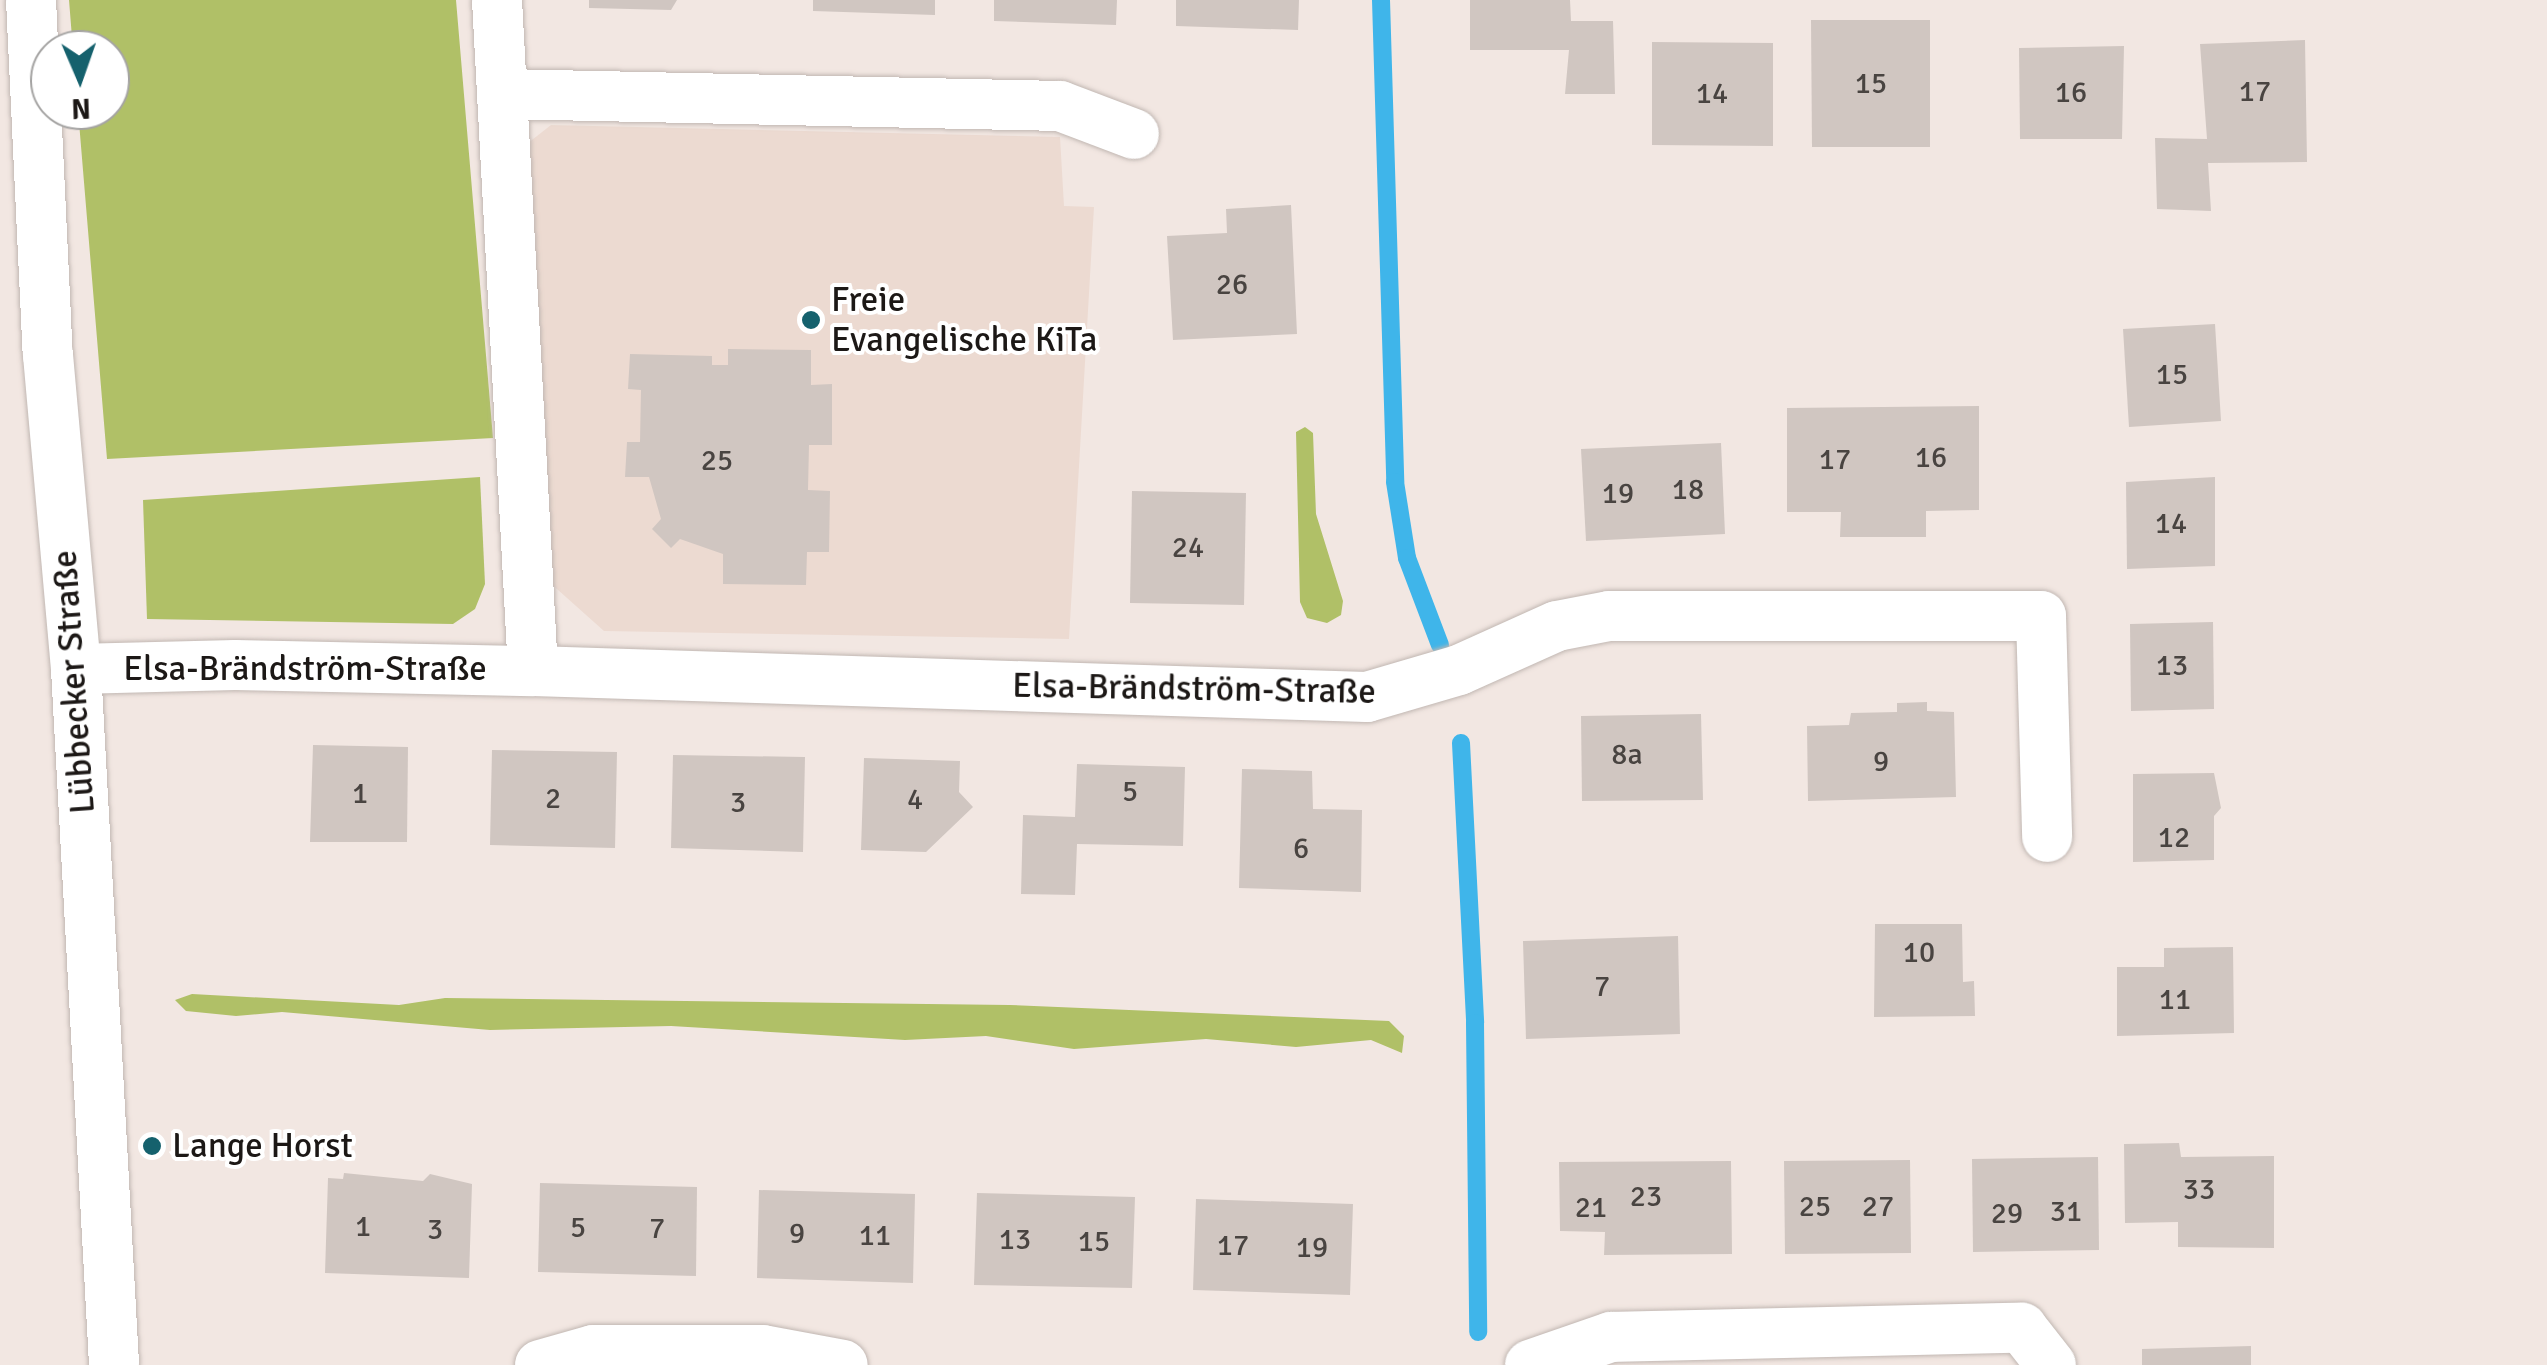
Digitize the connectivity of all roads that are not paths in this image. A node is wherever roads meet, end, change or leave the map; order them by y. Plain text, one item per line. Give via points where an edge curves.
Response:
1 (32, 0) edge
2 (496, 0) edge
3 (502, 94) junction
4 (1134, 134) dead end
5 (76, 669) junction
6 (534, 671) junction
7 (2047, 837) dead end
8 (114, 1365) edge
9 (540, 1365) edge
10 (843, 1365) edge
11 (1530, 1365) edge
12 (2050, 1365) edge

1 - 5 street, Lübbecker Straße via 48,355
2 - 3 street, Elsa-Brändström-Straße
3 - 4 street via 1060,106
3 - 6 street, Elsa-Brändström-Straße
5 - 6 street, Elsa-Brändström-Straße via 235,664
5 - 8 street, Lübbecker Straße
6 - 7 street, Elsa-Brändström-Straße via 1367,697 1459,670 1557,626 1608,616 2041,616
9 - 10 street via 594,1350 762,1350
11 - 12 street via 1611,1337 2022,1328

